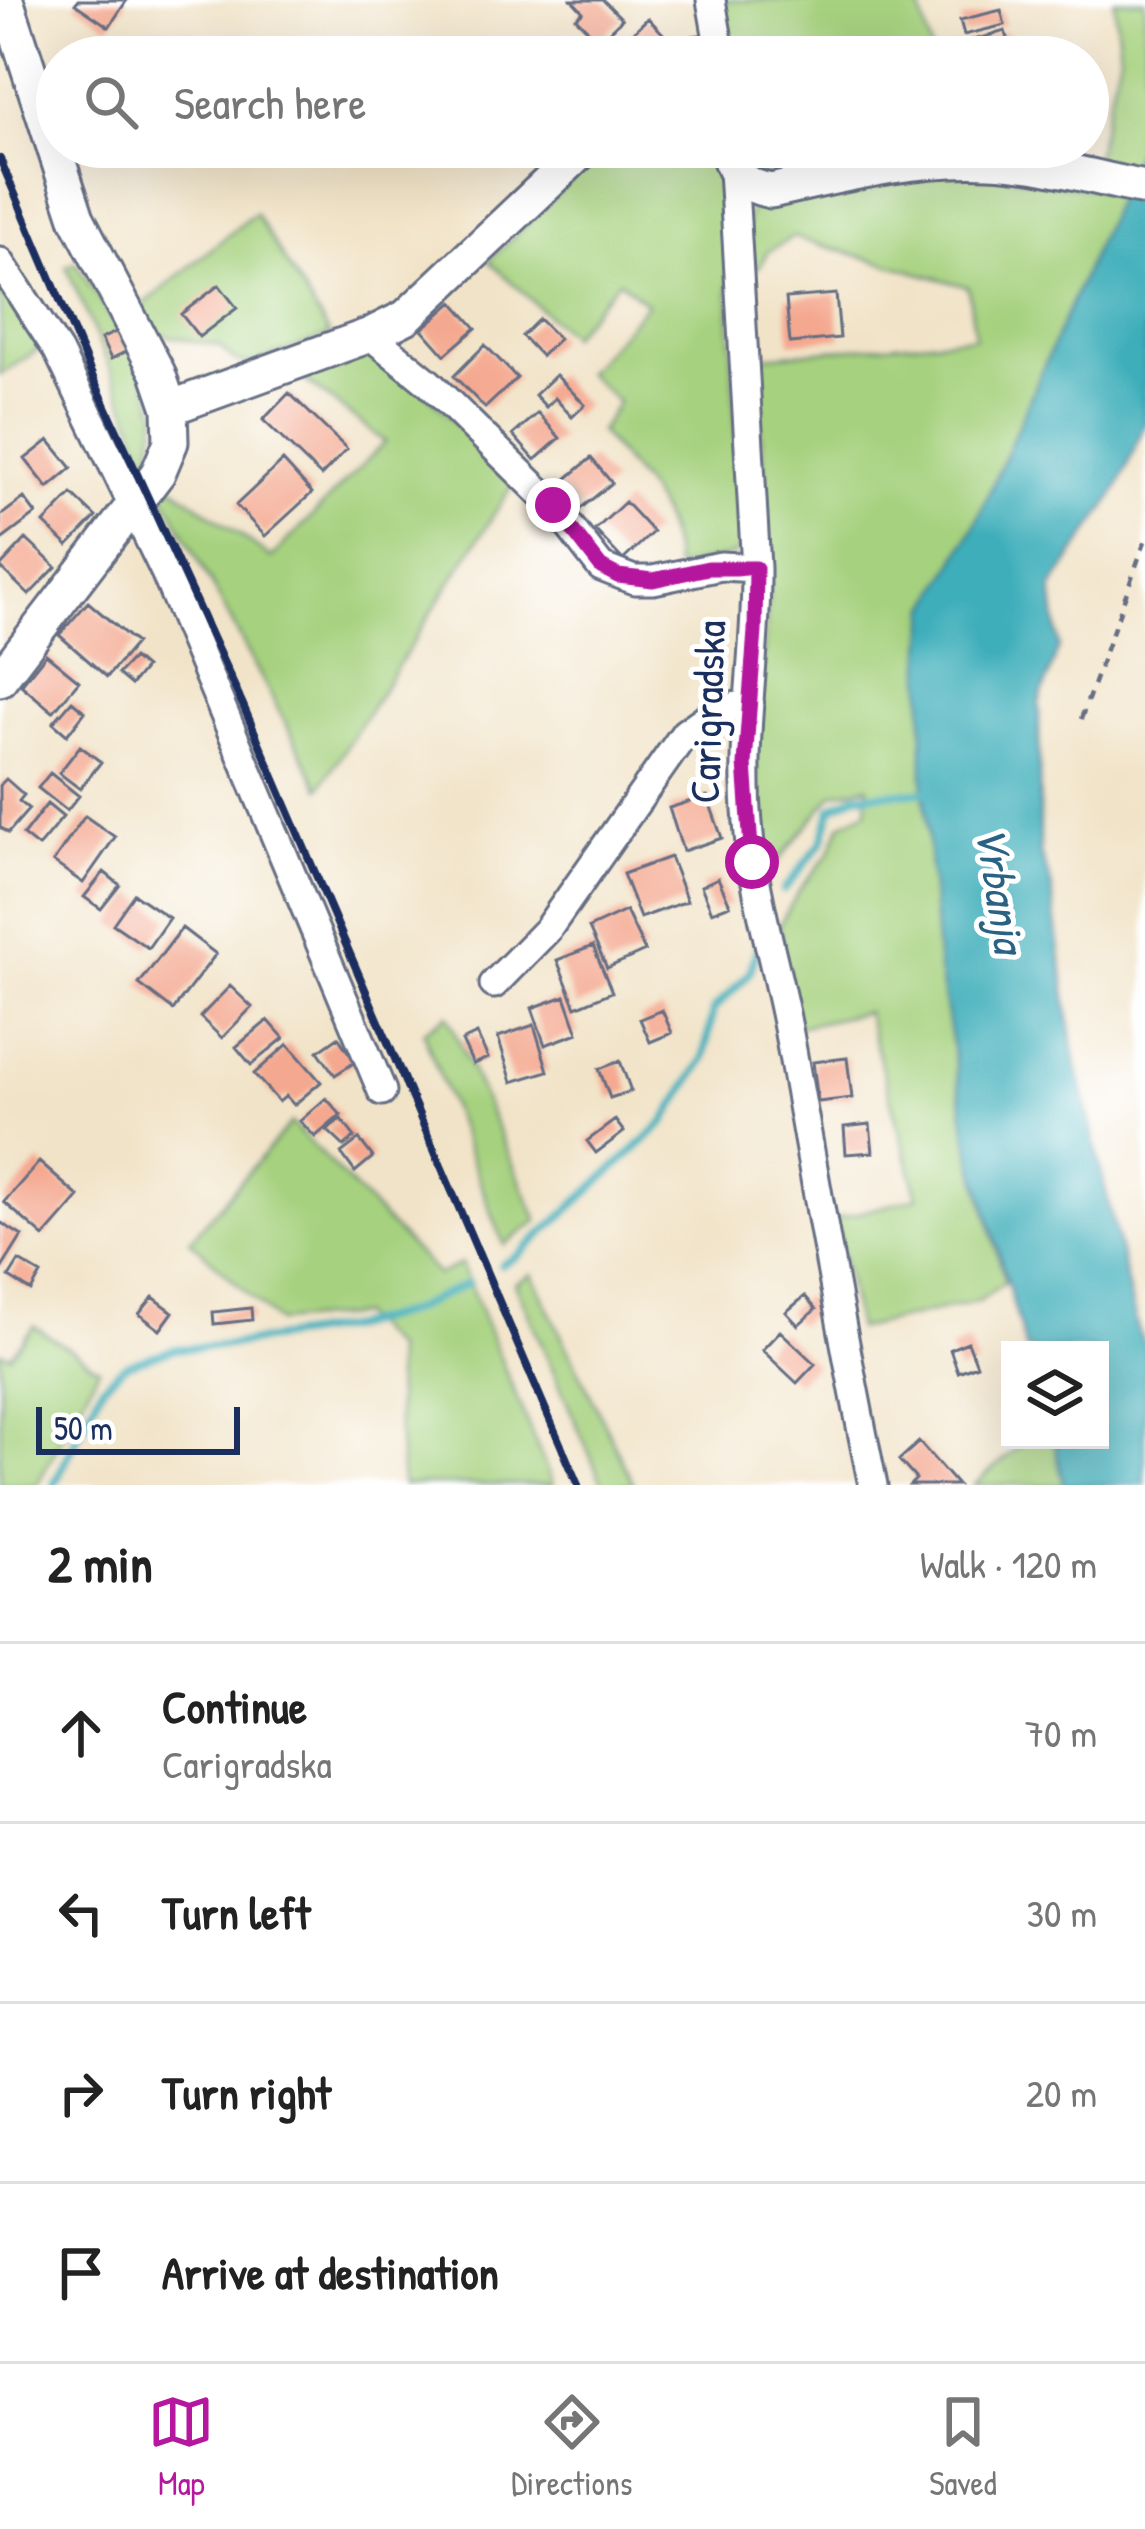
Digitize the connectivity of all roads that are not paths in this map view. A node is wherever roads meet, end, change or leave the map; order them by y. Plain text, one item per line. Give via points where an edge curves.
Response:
1 (6, 0) edge
2 (36, 93) edge
3 (60, 168) edge
4 (564, 168) edge
5 (896, 168) edge
6 (1048, 168) edge
7 (738, 179) edge
8 (1145, 188) edge
9 (0, 262) edge
10 (370, 335) junction
11 (170, 408) junction
12 (133, 509) junction
13 (756, 568) junction
14 (0, 679) edge
15 (749, 704) junction
16 (494, 984) dead end
17 (382, 1091) dead end
18 (874, 1485) edge

1 - 2 street
3 - 11 street via 76,218
4 - 10 street via 406,317
5 - 7 street via 771,191
6 - 8 street
7 - 13 street, Carigradska
9 - 12 street via 69,371
10 - 11 street
10 - 13 street via 553,505 601,567 634,580
11 - 12 street via 166,457
12 - 14 street
12 - 17 street
13 - 15 street, Carigradska
15 - 16 street via 716,711 685,734 547,930
15 - 18 street, Carigradska via 752,862

